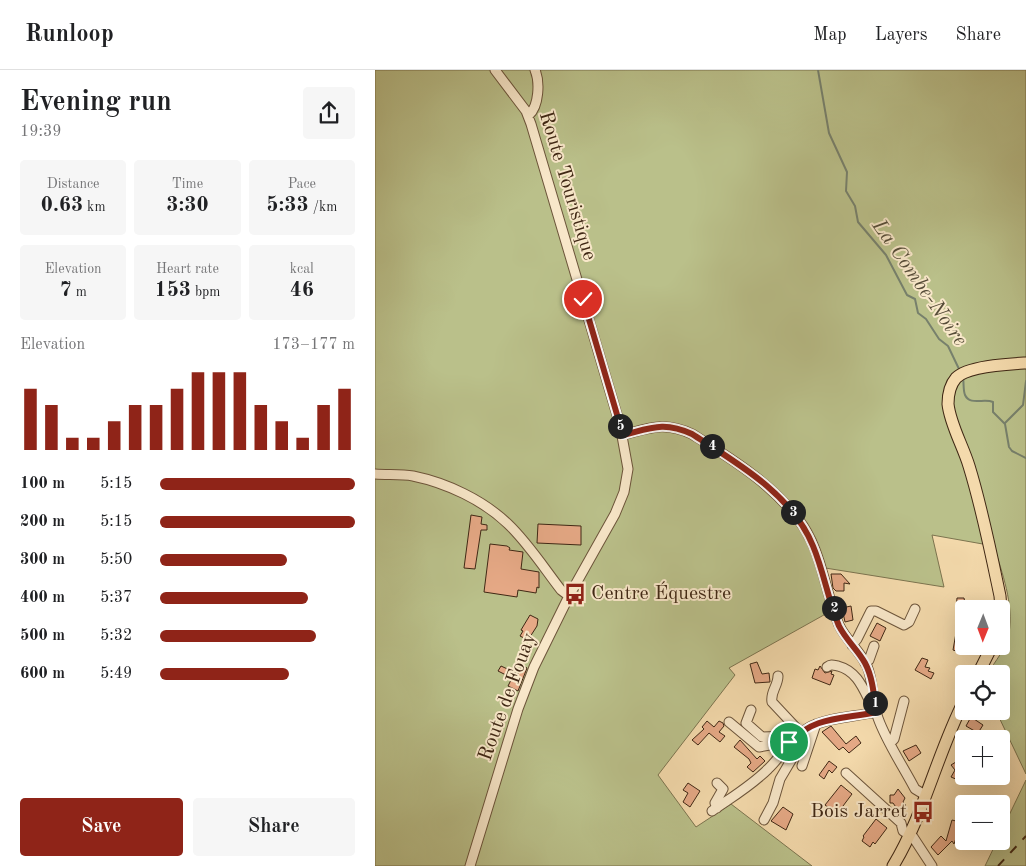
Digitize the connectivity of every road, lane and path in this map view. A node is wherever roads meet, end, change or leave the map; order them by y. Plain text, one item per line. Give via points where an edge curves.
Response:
1 (495, 70) edge
2 (535, 70) edge
3 (529, 115) junction
4 (1026, 363) edge
5 (623, 435) junction
6 (375, 474) edge
7 (569, 596) junction
8 (1000, 600) edge
9 (915, 609) dead end
10 (852, 645) junction
11 (875, 646) dead end
12 (865, 663) junction
13 (827, 667) dead end
14 (778, 676) dead end
15 (904, 701) dead end
16 (876, 708) junction
17 (751, 710) dead end
18 (956, 720) edge
19 (729, 722) dead end
20 (816, 724) junction
21 (797, 736) junction
22 (890, 743) junction
23 (801, 766) dead end
24 (847, 773) dead end
25 (717, 783) dead end
26 (925, 795) junction
27 (764, 820) dead end
28 (909, 835) junction
29 (470, 866) edge
30 (893, 866) edge
31 (932, 866) edge

1 - 3 street, Route Touristique
2 - 3 street via 537,96
3 - 5 street, Route Touristique
4 - 8 main road via 965,372 951,384 949,394 950,414 979,502
5 - 7 street, Route de Fouay via 627,469 624,492
5 - 10 street via 665,426 680,428 761,480 807,530 839,625
6 - 7 street via 423,479 489,507 509,525
7 - 29 street, Route de Fouay via 533,667
9 - 10 street via 904,625 871,611
10 - 12 street
11 - 12 street
12 - 16 street
13 - 16 street via 835,665 851,671
14 - 21 street via 772,702
15 - 22 street
16 - 20 street
16 - 22 street
17 - 21 street via 746,723 762,737
18 - 26 main road
19 - 21 street via 759,747 786,742
20 - 21 street
20 - 23 street
21 - 25 street via 780,758 749,786 715,809 723,789
21 - 27 street via 803,740 780,779
22 - 26 street via 915,788
24 - 28 street via 901,823 903,831
26 - 28 main road
28 - 30 main road
28 - 31 street

